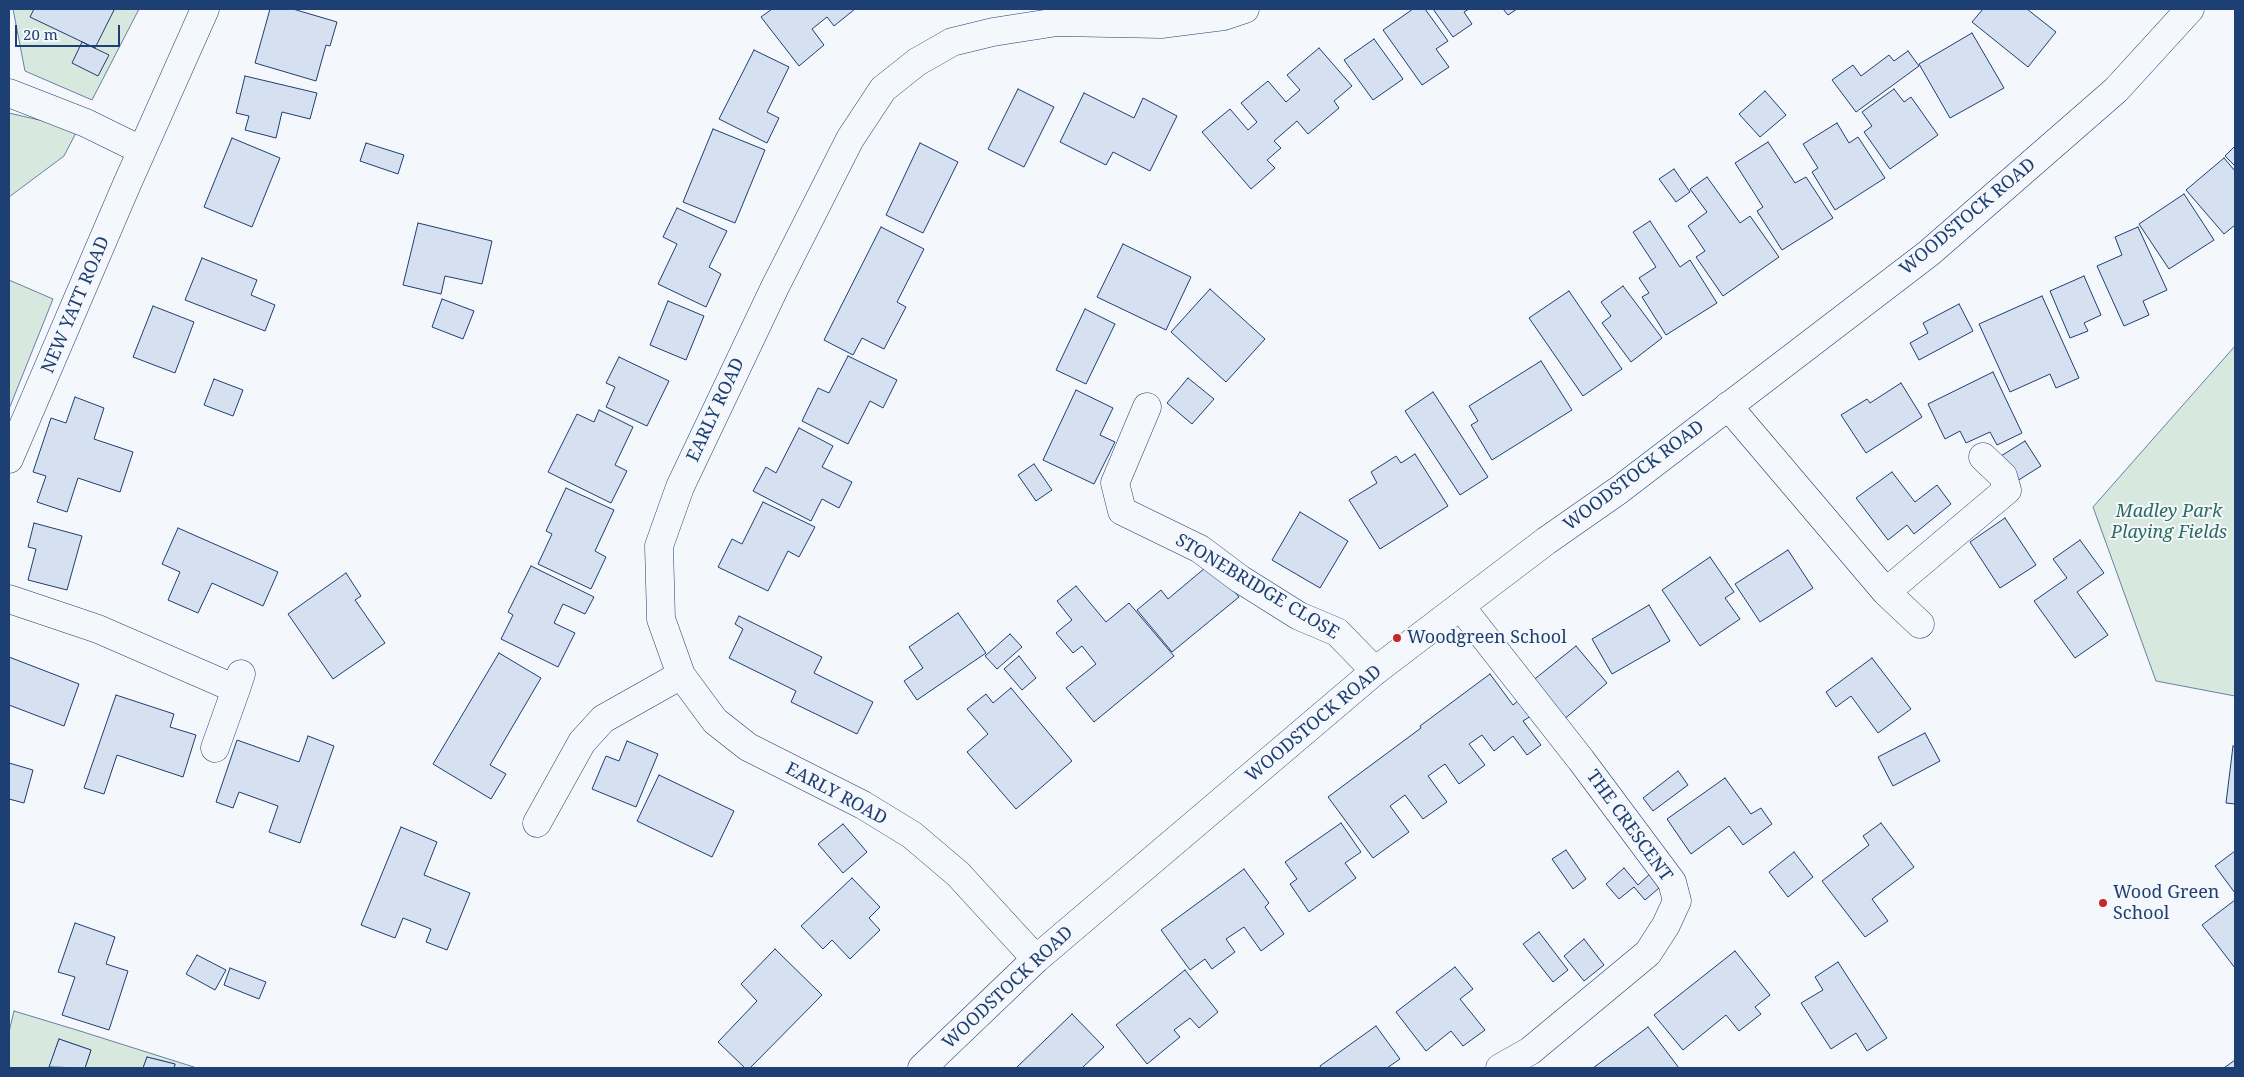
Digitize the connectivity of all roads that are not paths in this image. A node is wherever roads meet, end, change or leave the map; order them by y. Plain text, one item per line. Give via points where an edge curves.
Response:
1 (205, 9) edge
2 (1245, 9) edge
3 (2190, 9) edge
4 (1056, 16) edge
5 (9, 93) edge
6 (142, 150) junction
7 (1728, 406) junction
8 (1146, 407) dead end
9 (1983, 457) dead end
10 (9, 459) edge
11 (1886, 592) junction
12 (9, 598) edge
13 (1461, 607) junction
14 (1920, 624) dead end
15 (1375, 671) junction
16 (681, 675) junction
17 (215, 748) dead end
18 (537, 823) dead end
19 (1036, 960) junction
20 (922, 1068) edge
21 (1500, 1068) edge

1 - 6 street, NEW YATT ROAD
2 - 4 street, EARLY ROAD via 1224,16 1162,24
3 - 7 street, WOODSTOCK ROAD via 2116,90 1929,253
4 - 16 street, EARLY ROAD via 952,42 917,62 883,89 850,138 712,416 680,487 659,546 661,619
5 - 6 street via 86,123
6 - 10 street, NEW YATT ROAD
7 - 11 street
7 - 13 street, WOODSTOCK ROAD
8 - 15 street, STONEBRIDGE CLOSE via 1116,483 1122,511 1200,549 1299,616 1337,632
9 - 11 street via 2003,476 2007,490
11 - 14 street
12 - 17 street via 238,681
13 - 15 street, WOODSTOCK ROAD
13 - 21 street, THE CRESCENT via 1672,882 1676,901 1666,925 1648,953 1530,1051
15 - 19 street, WOODSTOCK ROAD
16 - 18 street via 603,719 582,742
16 - 19 street, EARLY ROAD via 715,721 748,747 863,805 912,835 958,874
19 - 20 street, WOODSTOCK ROAD

